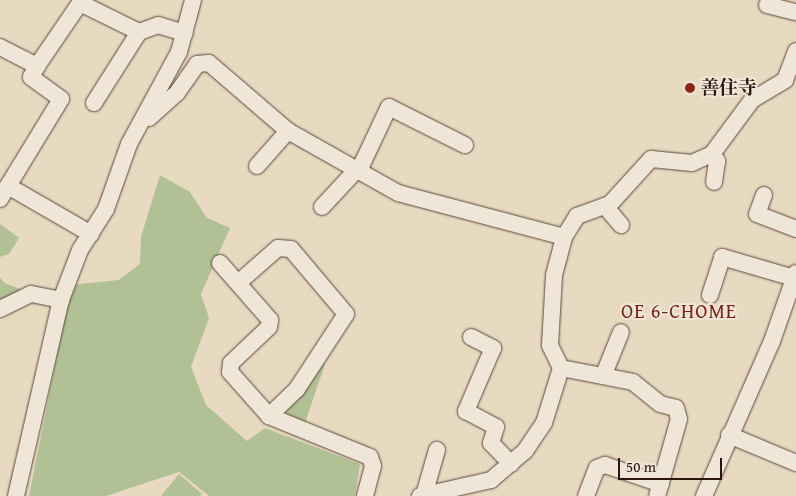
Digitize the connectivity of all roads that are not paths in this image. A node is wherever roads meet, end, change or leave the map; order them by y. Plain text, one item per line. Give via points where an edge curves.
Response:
1 (193, 0) edge
2 (81, 2) edge
3 (767, 5) dead end
4 (796, 12) edge
5 (139, 32) junction
6 (185, 33) junction
7 (796, 51) edge
8 (2, 53) edge
9 (37, 66) junction
10 (94, 103) dead end
11 (140, 126) junction
12 (288, 131) junction
13 (465, 145) dead end
14 (712, 154) junction
15 (257, 166) dead end
16 (356, 170) junction
17 (714, 182) dead end
18 (4, 192) edge
19 (764, 195) dead end
20 (605, 206) junction
21 (322, 207) dead end
22 (620, 225) dead end
23 (796, 229) edge
24 (91, 234) junction
25 (564, 237) junction
26 (220, 263) dead end
27 (795, 275) edge
28 (238, 283) junction
29 (710, 295) dead end
30 (61, 300) junction
31 (0, 309) edge
32 (790, 310) edge
33 (621, 332) dead end
34 (471, 337) dead end
35 (560, 368) junction
36 (604, 374) junction
37 (269, 416) junction
38 (729, 435) junction
39 (437, 450) dead end
40 (796, 463) edge
41 (511, 464) junction
42 (479, 490) edge
43 (659, 490) edge
44 (422, 495) edge
45 (16, 496) edge
46 (365, 496) edge
47 (586, 496) edge
48 (704, 496) edge

1 - 6 street
2 - 5 street
2 - 9 street
3 - 4 street
5 - 6 street via 158,25
5 - 10 street
6 - 11 street
7 - 14 street via 785,80 752,100
8 - 9 street via 15,52
9 - 18 street via 31,77 61,99
11 - 12 street via 203,62
11 - 24 street via 106,209
12 - 15 street
12 - 16 street
13 - 16 street via 389,107
14 - 17 street via 717,161
14 - 20 street via 692,163 651,159
16 - 21 street
16 - 25 street via 398,193
18 - 24 street
19 - 23 street via 758,214
20 - 22 street
20 - 25 street via 577,216
24 - 30 street
25 - 35 street via 554,275 550,345
26 - 28 street
27 - 29 street via 722,257
27 - 32 street
28 - 37 street via 270,320 269,327 231,363 230,372
28 - 37 street via 278,248 290,249 346,314 297,389
30 - 31 street via 31,294
30 - 45 street
32 - 38 street
33 - 36 street
34 - 41 street via 493,348 466,411 496,427 491,443
35 - 36 street
35 - 41 street via 544,422
36 - 43 street via 633,382 660,404 676,408 679,419
37 - 46 street via 370,457 373,466
38 - 40 street
38 - 48 street
39 - 44 street
41 - 42 street
42 - 44 street
43 - 47 street via 605,465 597,468

